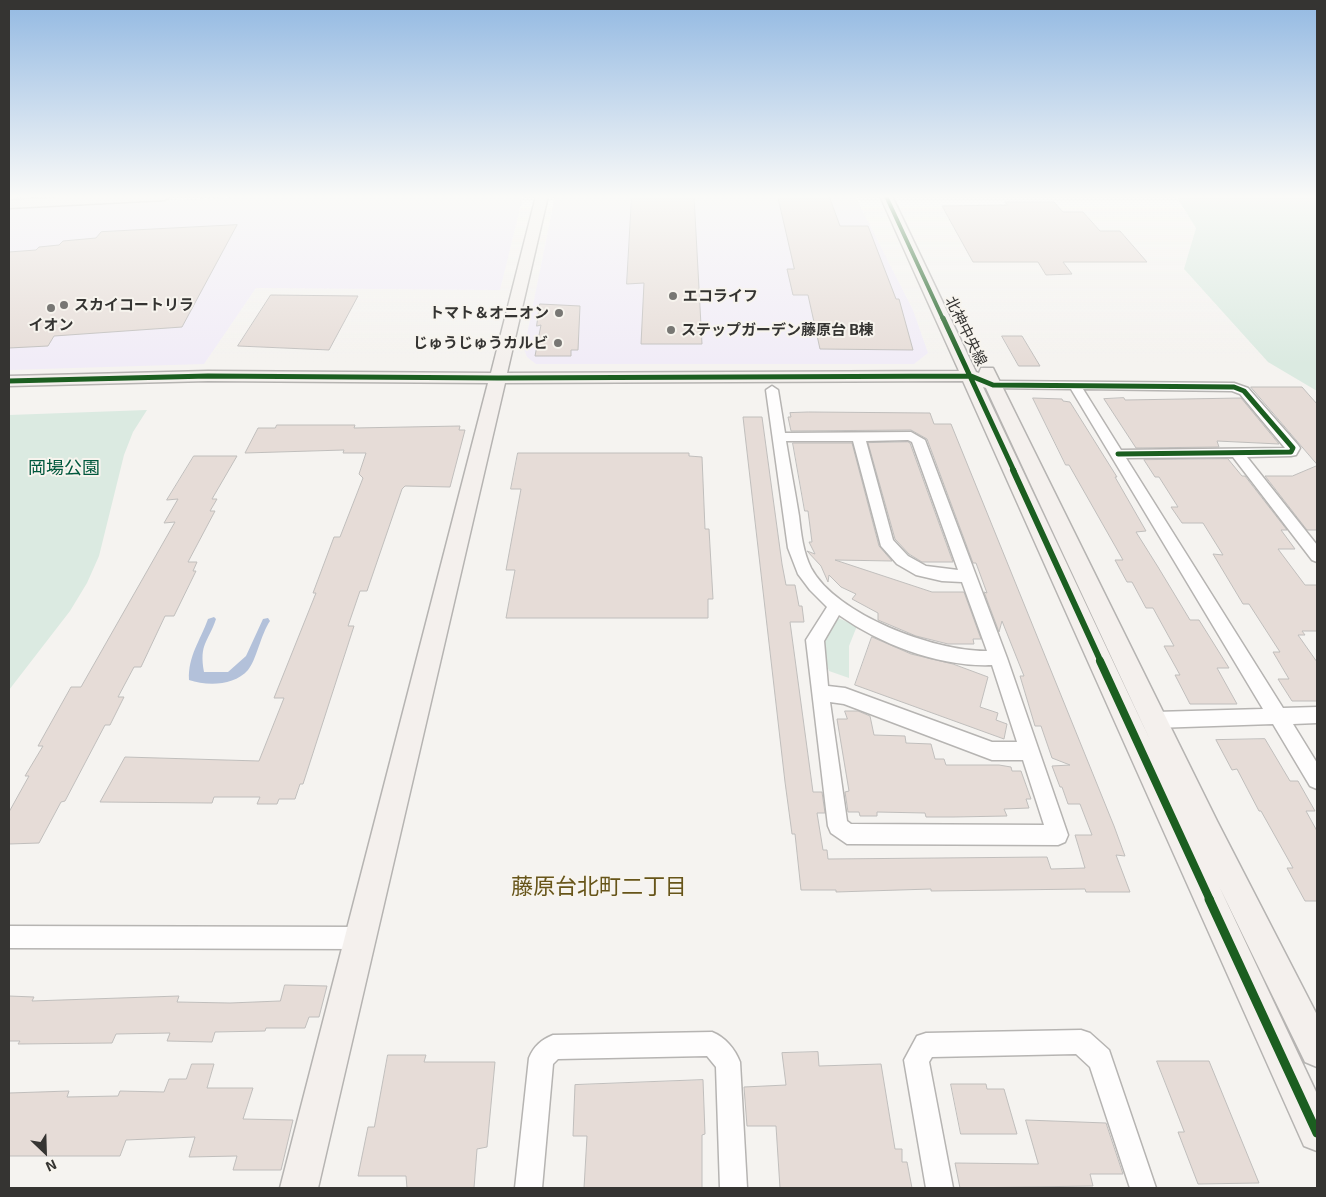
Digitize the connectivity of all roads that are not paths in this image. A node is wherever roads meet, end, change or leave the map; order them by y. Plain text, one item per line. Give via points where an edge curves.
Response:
1 (529, 252) edge
2 (915, 252) edge
3 (928, 252) edge
4 (943, 283) dead end
5 (981, 379) junction
6 (9, 381) edge
7 (497, 385) junction
8 (1075, 386) junction
9 (772, 390) junction
10 (9, 395) edge
11 (858, 436) junction
12 (779, 437) junction
13 (1237, 453) junction
14 (1118, 454) junction
15 (1317, 556) edge
16 (967, 576) junction
17 (837, 605) junction
18 (998, 658) junction
19 (820, 694) junction
20 (1317, 715) edge
21 (1279, 716) junction
22 (1155, 720) junction
23 (1030, 751) junction
24 (1317, 780) edge
25 (9, 937) edge
26 (362, 938) junction
27 (1317, 1050) edge
28 (1317, 1133) edge
29 (298, 1188) edge
30 (528, 1188) edge
31 (734, 1188) edge
32 (939, 1188) edge
33 (1143, 1188) edge

1 - 7 street
2 - 5 street
3 - 4 street, 北神中央線
5 - 7 street
5 - 8 street
5 - 9 street
5 - 22 street
5 - 28 street via 1101,666
6 - 7 street via 208,376
7 - 9 street
7 - 10 street
7 - 26 street
8 - 13 street via 1234,387 1244,391 1293,448 1291,452
8 - 14 street
9 - 12 street
11 - 12 street
11 - 16 street via 886,542 896,555 909,566 926,573
11 - 16 street via 911,436 918,440
12 - 17 street via 796,548 804,571
13 - 14 street
13 - 15 street
14 - 21 street
16 - 18 street
17 - 18 street via 877,630 939,653 966,658
17 - 19 street via 815,640
18 - 23 street
19 - 23 street via 845,696 992,751
19 - 23 street via 838,826 847,834 1058,835
20 - 21 street
21 - 22 street
21 - 24 street
22 - 27 street
25 - 26 street
26 - 29 street
30 - 31 street via 541,1058 553,1047 712,1044 728,1062
32 - 33 street via 916,1060 926,1045 1081,1042 1100,1059

